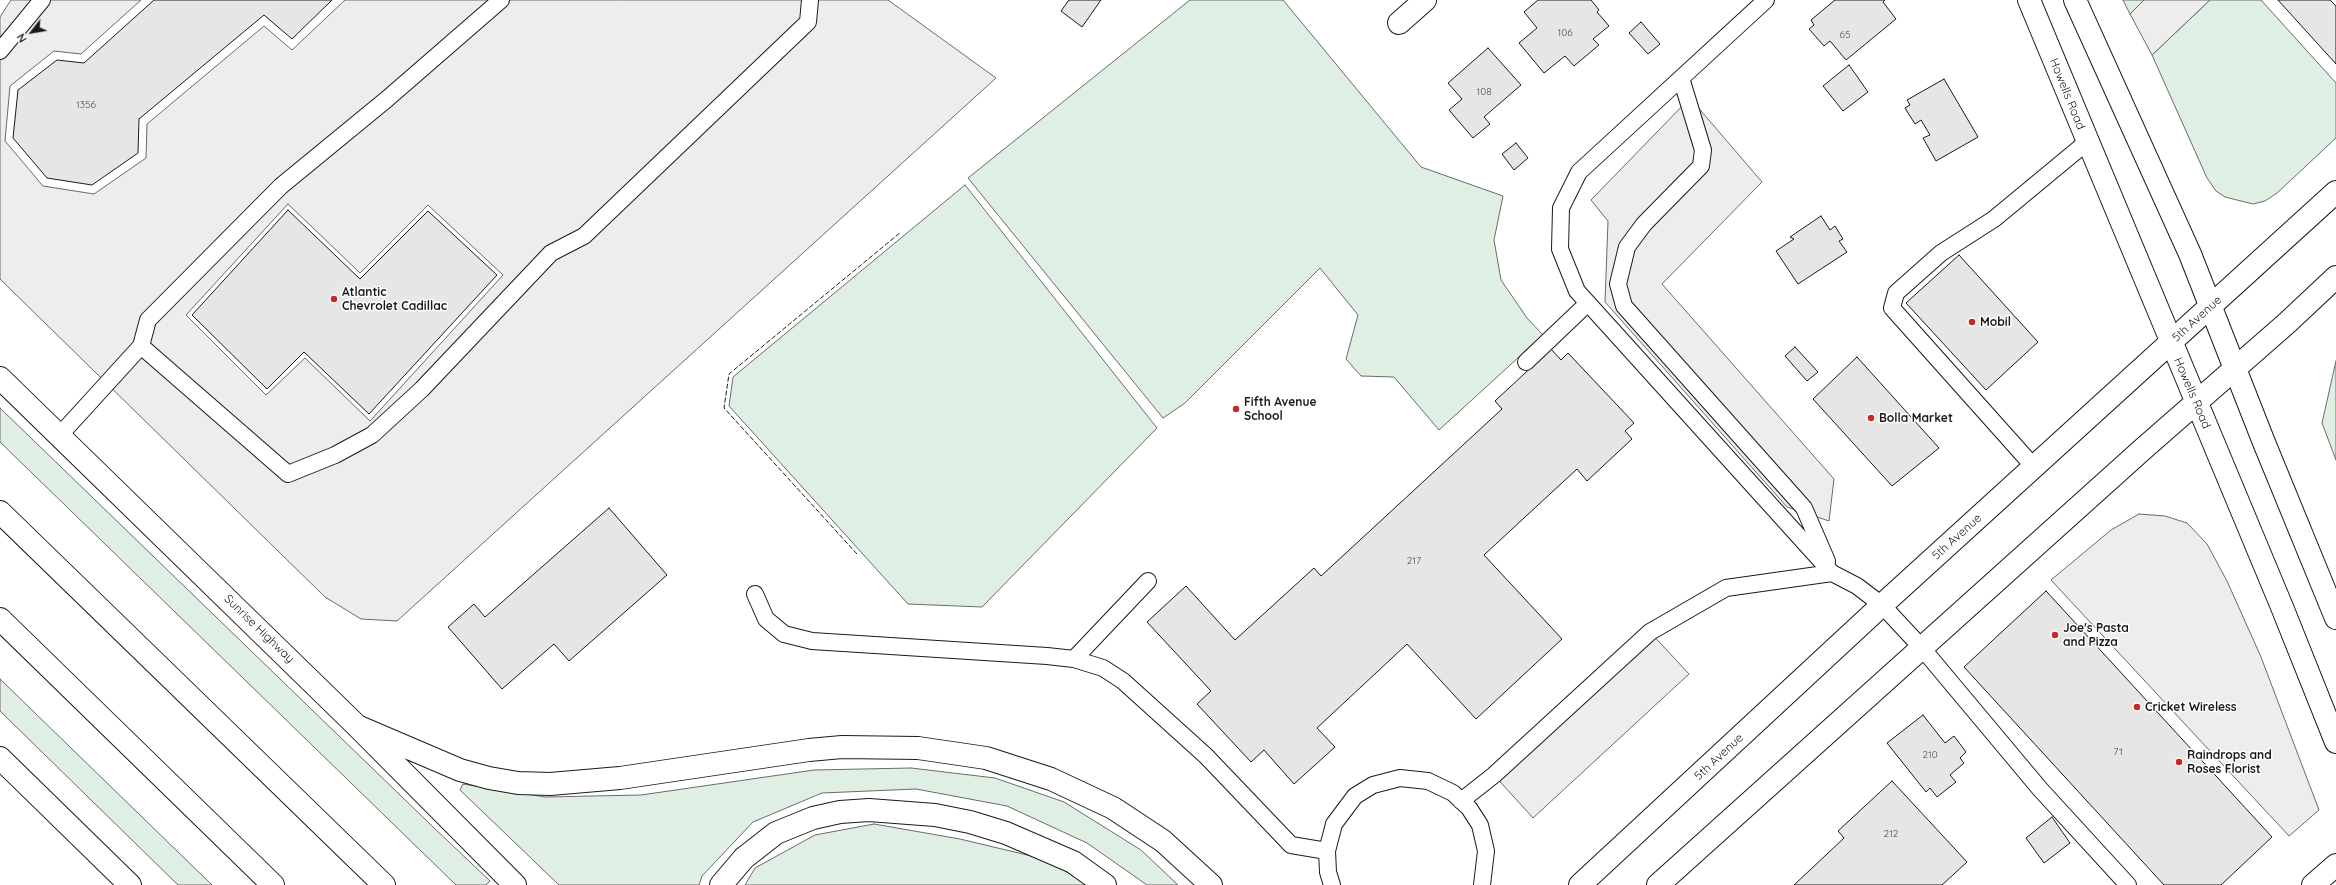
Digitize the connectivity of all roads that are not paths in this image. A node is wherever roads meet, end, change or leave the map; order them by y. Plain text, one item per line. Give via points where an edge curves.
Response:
1 (42, 0) edge
2 (501, 0) edge
3 (810, 0) edge
4 (1425, 0) edge
5 (1766, 0) edge
6 (2029, 0) edge
7 (2075, 0) edge
8 (1399, 23) dead end
9 (0, 51) edge
10 (1681, 78) junction
11 (2087, 142) junction
12 (2336, 192) edge
13 (2336, 277) edge
14 (1588, 303) junction
15 (2211, 306) junction
16 (2170, 342) junction
17 (141, 346) junction
18 (1526, 362) dead end
19 (2234, 370) junction
20 (0, 378) edge
21 (2196, 403) junction
22 (59, 436) junction
23 (2034, 467) junction
24 (0, 512) edge
25 (1832, 574) junction
26 (1148, 581) dead end
27 (755, 594) dead end
28 (1882, 605) junction
29 (2336, 618) edge
30 (0, 620) edge
31 (1922, 648) junction
32 (1074, 659) junction
33 (357, 726) junction
34 (2336, 742) edge
35 (0, 758) edge
36 (1461, 800) junction
37 (1327, 851) junction
38 (2336, 865) edge
39 (130, 885) edge
40 (273, 885) edge
41 (384, 885) edge
42 (515, 885) edge
43 (721, 885) edge
44 (1106, 885) edge
45 (1211, 885) edge
46 (1332, 885) edge
47 (1482, 885) edge
48 (1580, 885) edge
49 (1658, 885) edge
50 (2128, 885) edge
51 (2313, 885) edge

1 - 9 lane
2 - 17 lane via 405,84 281,186 148,320
3 - 17 lane via 808,22 584,236 551,253 411,400 372,435 335,455 288,474
4 - 8 main road
5 - 10 lane
6 - 11 main road, Howells Road
7 - 15 main road
10 - 14 lane via 1579,172 1561,208 1560,249 1577,291
10 - 25 lane via 1703,150 1701,166 1644,224 1626,247 1618,284 1624,306 1804,508
11 - 16 main road, Howells Road
11 - 23 lane via 1994,219 1941,253 1896,293 1892,308
12 - 15 main road, 5th Avenue
13 - 19 main road
14 - 18 lane
14 - 25 lane
15 - 16 main road, 5th Avenue
15 - 19 main road
16 - 21 main road, Howells Road
16 - 23 main road, 5th Avenue
17 - 22 lane
19 - 21 main road
19 - 29 main road
20 - 22 main road, Sunrise Highway
21 - 31 main road
21 - 34 main road, Howells Road
22 - 33 main road, Sunrise Highway
23 - 28 main road, 5th Avenue
24 - 41 main road
25 - 28 lane via 1857,586
25 - 36 lane via 1726,588 1650,632 1494,775
26 - 32 lane
27 - 32 lane via 766,619 784,634 812,641
28 - 31 lane
28 - 48 main road, 5th Avenue
30 - 40 main road
31 - 49 main road
31 - 50 lane via 2040,789
32 - 37 lane via 1103,668 1123,681 1206,756 1291,845
33 - 42 main road, Sunrise Highway
33 - 45 main road via 460,770 518,783 550,784 620,778 842,747 918,748 986,758 1051,779 1113,808 1163,841
35 - 39 main road
36 - 37 lane via 1453,793 1428,781 1400,778 1373,785 1355,796 1334,824
36 - 47 lane via 1480,825 1486,851
37 - 46 lane via 1328,872
38 - 51 main road
43 - 44 main road via 744,858 776,833 813,818 840,812 869,810 935,815 1006,833 1072,862

